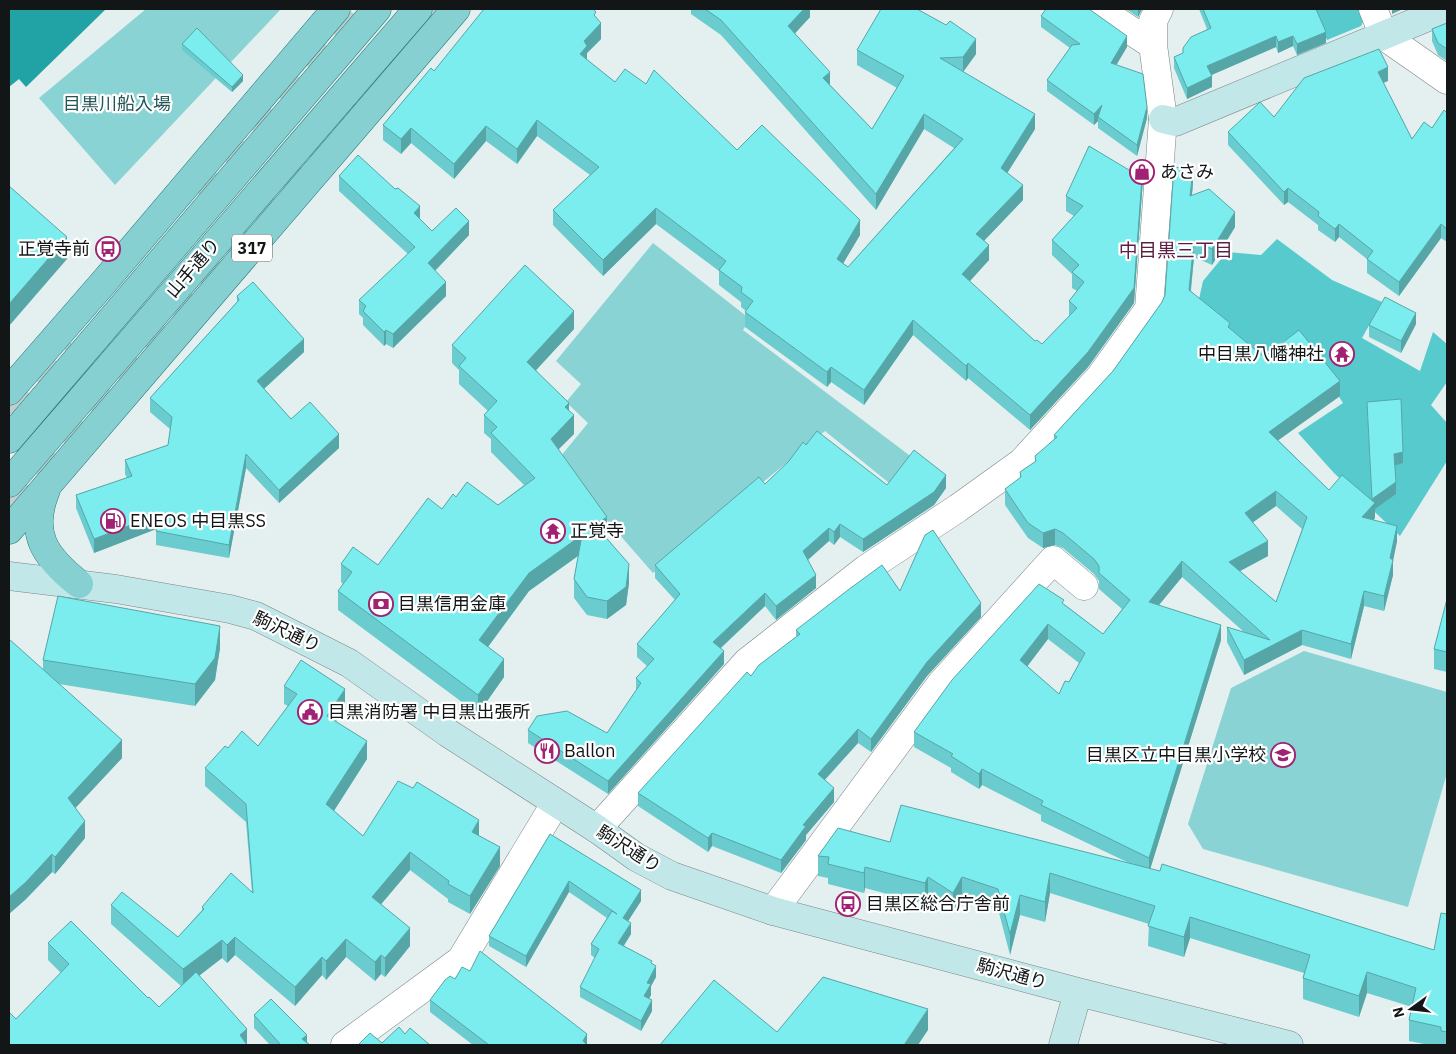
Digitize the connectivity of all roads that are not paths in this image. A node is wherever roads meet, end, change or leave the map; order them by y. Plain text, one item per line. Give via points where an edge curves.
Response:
1 (336, 9) edge
2 (377, 9) edge
3 (418, 9) edge
4 (456, 9) edge
5 (1098, 9) edge
6 (1159, 9) edge
7 (1373, 9) edge
8 (1447, 9) edge
9 (1384, 36) junction
10 (1148, 41) junction
11 (1447, 80) edge
12 (1163, 118) junction
13 (9, 391) edge
14 (9, 439) edge
15 (9, 483) edge
16 (47, 486) junction
17 (9, 530) edge
18 (9, 576) edge
19 (79, 584) junction
20 (1084, 586) dead end
21 (555, 804) junction
22 (597, 829) junction
23 (773, 911) junction
24 (1078, 992) junction
25 (345, 1045) edge
26 (1063, 1045) edge
27 (1289, 1045) edge

1 - 13 main road
2 - 14 main road, 山手通り
3 - 15 main road, 山手通り / 317
4 - 16 main road, 317
5 - 10 street
6 - 10 street
7 - 9 street
8 - 9 main road
9 - 11 street
9 - 12 main road via 1176,122
10 - 12 street
12 - 22 street via 1149,309 1100,377 1022,462 866,569 747,662
16 - 17 main road, 317
16 - 19 main road via 39,506 37,522 40,537 48,554
18 - 19 main road, 駒沢通り
19 - 21 main road, 駒沢通り via 230,609 256,616 294,633 349,663 448,734
20 - 23 street via 1053,560 940,685
21 - 22 main road, 駒沢通り
21 - 25 street via 461,960
22 - 23 main road, 駒沢通り via 636,857 672,876
23 - 24 main road, 駒沢通り
24 - 26 main road
24 - 27 main road, 駒沢通り

